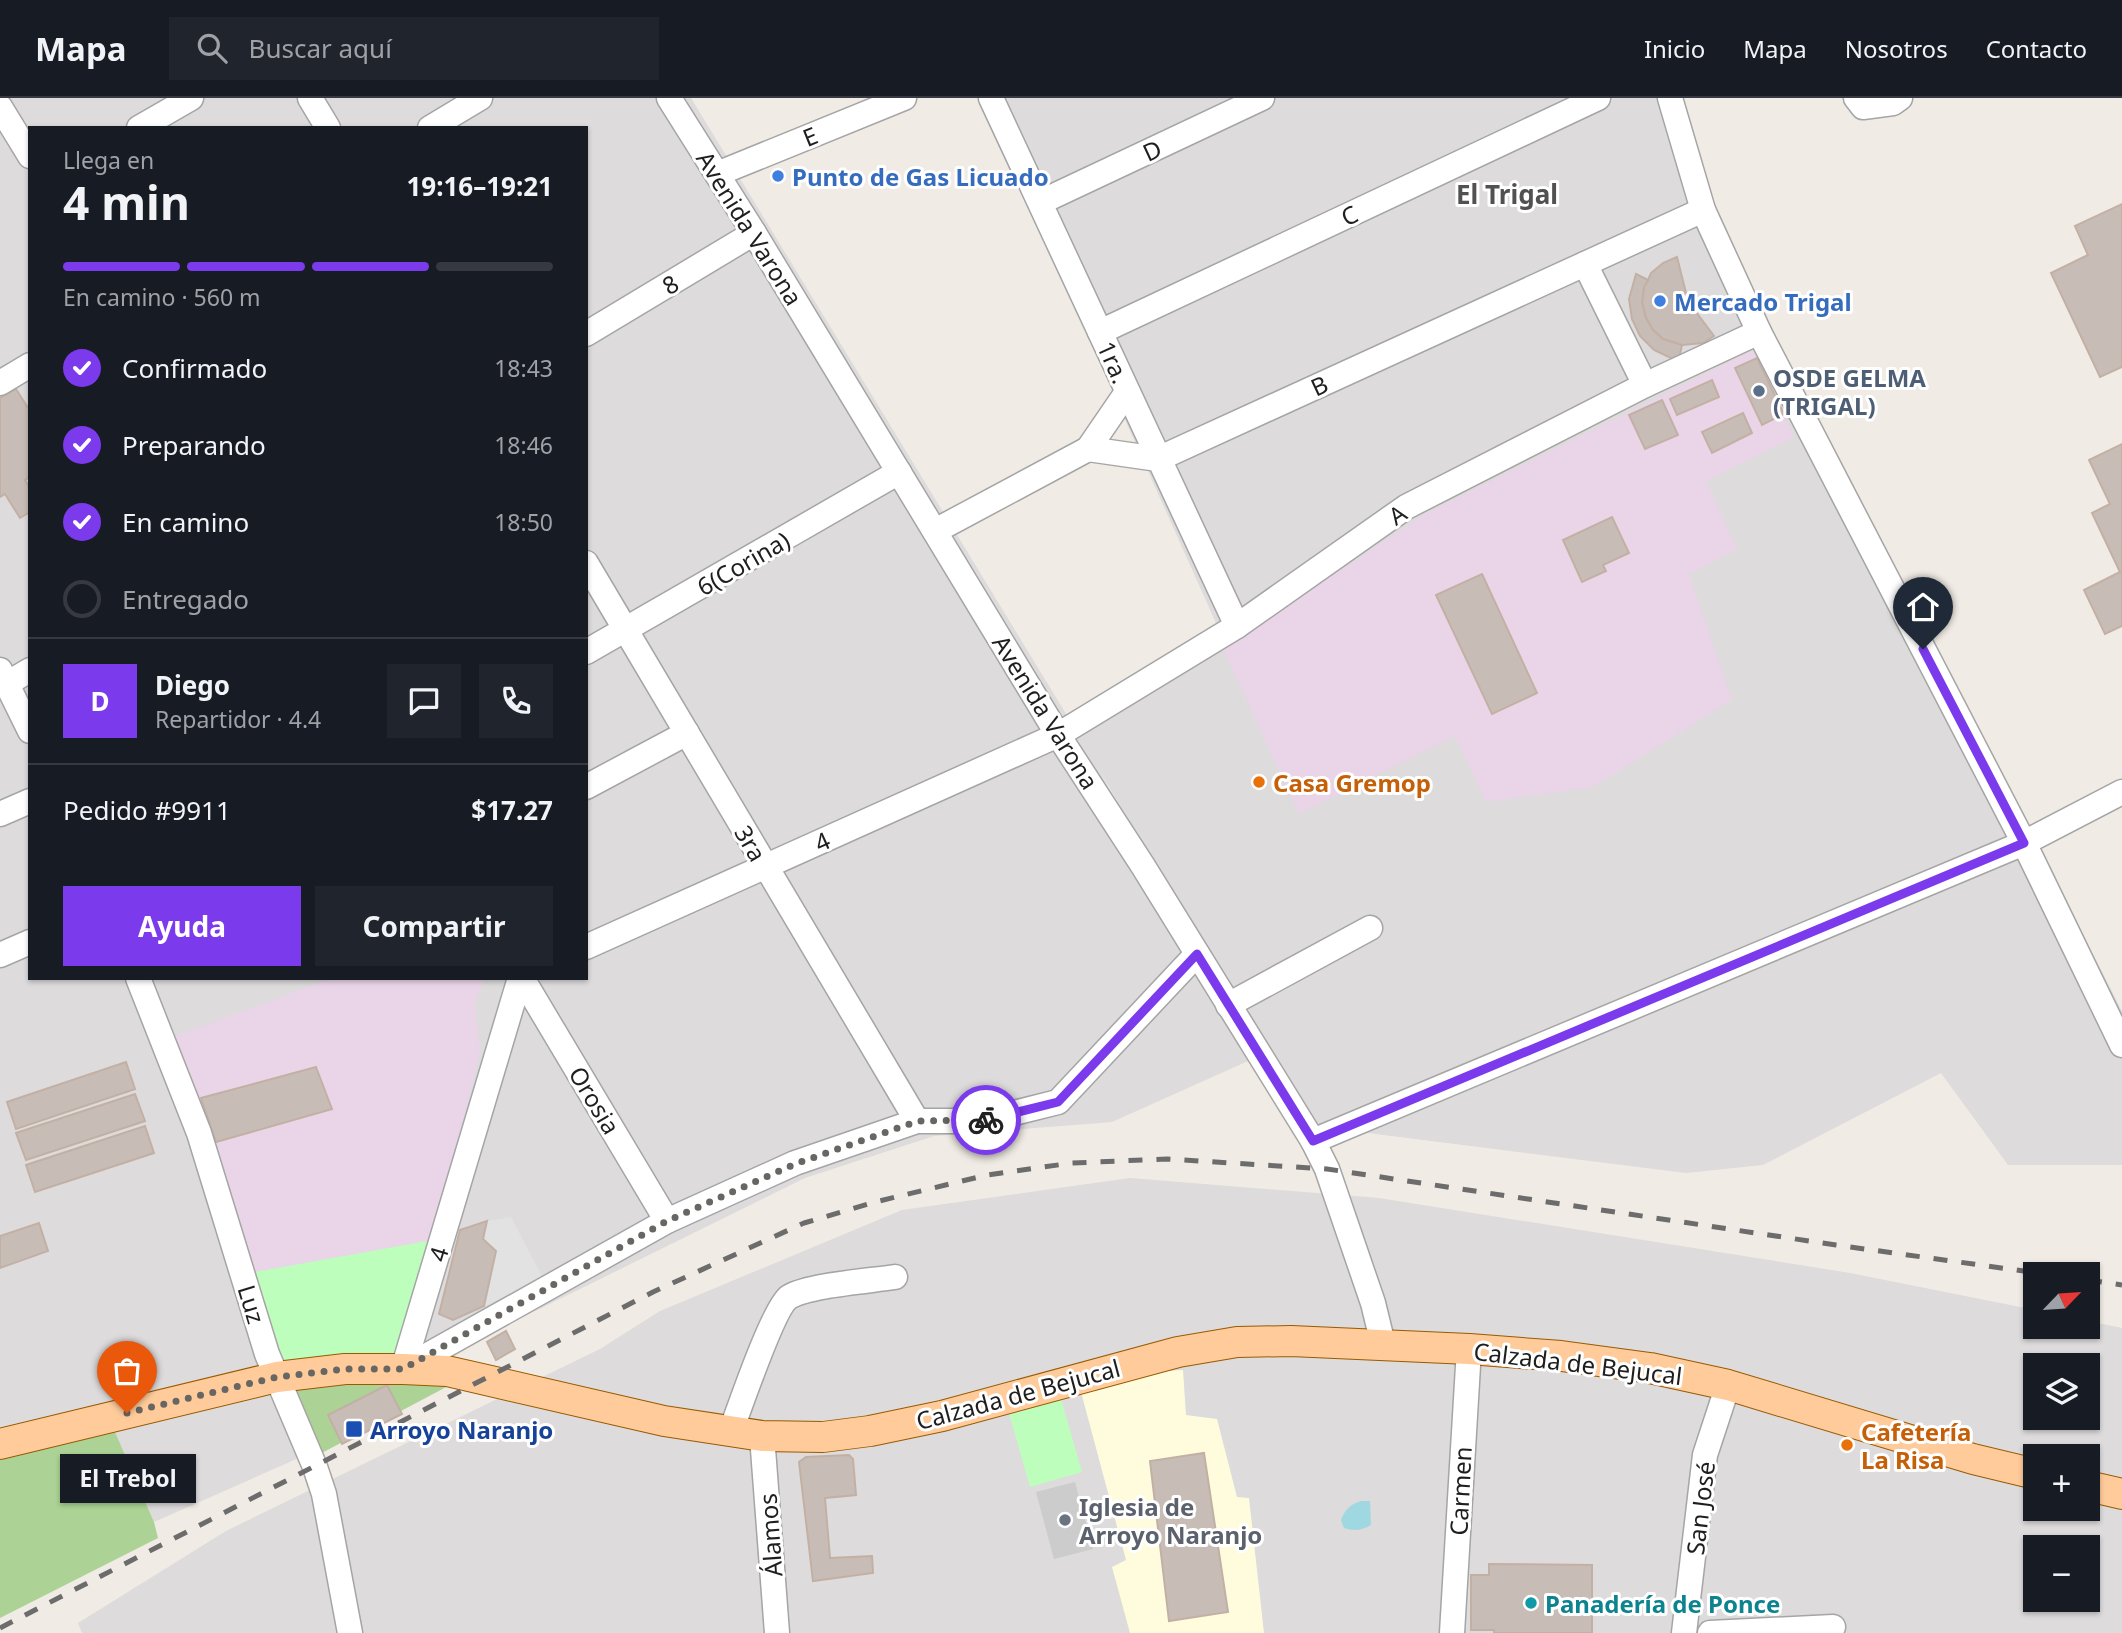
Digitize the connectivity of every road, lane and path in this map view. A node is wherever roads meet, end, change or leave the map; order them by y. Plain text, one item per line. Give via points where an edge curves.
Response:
1 (191, 98) edge
2 (310, 98) edge
3 (480, 98) edge
4 (669, 98) edge
5 (904, 98) edge
6 (992, 98) edge
7 (1262, 98) edge
8 (1598, 98) edge
9 (1671, 98) edge
10 (1856, 98) edge
11 (1900, 98) edge
12 (0, 107) edge
13 (142, 126) edge
14 (327, 126) edge
15 (433, 126) edge
16 (28, 153) edge
17 (717, 174) junction
18 (1041, 202) junction
19 (1703, 210) junction
20 (754, 233) junction
21 (1585, 264) junction
22 (1100, 332) junction
23 (1759, 332) junction
24 (588, 333) edge
25 (28, 366) edge
26 (0, 383) edge
27 (1645, 385) junction
28 (1127, 392) junction
29 (1088, 449) junction
30 (1158, 459) junction
31 (899, 472) junction
32 (935, 531) junction
33 (588, 566) edge
34 (1237, 626) junction
35 (626, 630) junction
36 (588, 651) edge
37 (28, 670) edge
38 (4, 676) edge
39 (28, 727) edge
40 (687, 733) junction
41 (1058, 735) junction
42 (588, 786) edge
43 (2122, 792) edge
44 (28, 802) edge
45 (0, 814) edge
46 (2024, 843) junction
47 (765, 867) junction
48 (1370, 928) dead end
49 (28, 943) edge
50 (588, 946) edge
51 (1197, 954) junction
52 (0, 955) edge
53 (139, 980) edge
54 (520, 980) edge
55 (522, 980) edge
56 (1228, 1005) junction
57 (2122, 1045) edge
58 (918, 1121) junction
59 (1313, 1141) junction
60 (667, 1221) junction
61 (895, 1277) dead end
62 (1383, 1344) junction
63 (1469, 1349) junction
64 (403, 1369) junction
65 (277, 1377) junction
66 (1728, 1385) junction
67 (731, 1431) junction
68 (762, 1436) junction
69 (0, 1444) edge
70 (2023, 1471) edge
71 (2100, 1489) edge
72 (2122, 1494) edge
73 (1833, 1627) dead end
74 (350, 1633) edge
75 (777, 1633) edge
76 (1452, 1633) edge
77 (1684, 1633) edge
78 (1710, 1633) edge

1 - 13 street
2 - 14 street
3 - 15 street
4 - 17 street, Avenida Varona
5 - 17 street, E
6 - 18 street, 1ra.
7 - 18 street, D
8 - 22 street, C
9 - 19 street
10 - 11 street via 1863,107
12 - 16 street
17 - 20 street, Avenida Varona
18 - 22 street, 1ra.
19 - 21 street, B
19 - 23 street
20 - 24 street, 8
20 - 31 street, Avenida Varona
21 - 27 street
21 - 30 street, B
22 - 28 street, 1ra.
23 - 27 street, A
23 - 46 street
25 - 26 street
27 - 34 street, A via 1406,507
28 - 29 street
28 - 30 street, 1ra.
29 - 30 street
29 - 32 street
30 - 34 street, 1ra.
31 - 32 street, Avenida Varona
31 - 35 street, 6(Corina)
32 - 41 street, Avenida Varona
33 - 35 street, 3ra
34 - 41 street, A
35 - 36 street, 6(Corina)
35 - 40 street, 3ra
37 - 38 street
38 - 39 street
40 - 42 street
40 - 47 street, 3ra
41 - 47 street, 4
41 - 51 street, Avenida Varona
43 - 46 street
44 - 45 street
46 - 57 street
46 - 59 street
47 - 50 street, 4
47 - 58 street, 3ra
48 - 56 street
49 - 52 street
51 - 56 street, Avenida Varona
51 - 58 street via 1058,1102 982,1121
53 - 65 street, Luz via 199,1133
54 - 64 street, 4
55 - 60 street, Orosia
56 - 59 street, Avenida Varona
58 - 60 street via 795,1164
59 - 62 street, Avenida Varona via 1327,1169
60 - 64 street
61 - 67 street via 801,1291 785,1299
62 - 63 main road, Calzada de Bejucal
62 - 68 main road, Calzada de Bejucal via 1237,1342 1178,1352 870,1431 823,1437
63 - 66 main road, Calzada de Bejucal via 1637,1366
63 - 76 street, Carmen
64 - 65 main road, Calzada de Bejucal via 345,1369
64 - 67 main road, Calzada de Bejucal via 447,1371 664,1421
65 - 69 main road, Calzada de Bejucal
65 - 74 street, Luz via 324,1494
66 - 70 main road, Calzada de Bejucal
66 - 77 street, San José via 1705,1455
67 - 68 main road, Calzada de Bejucal
68 - 75 street, Álamos
71 - 72 main road
73 - 78 street

